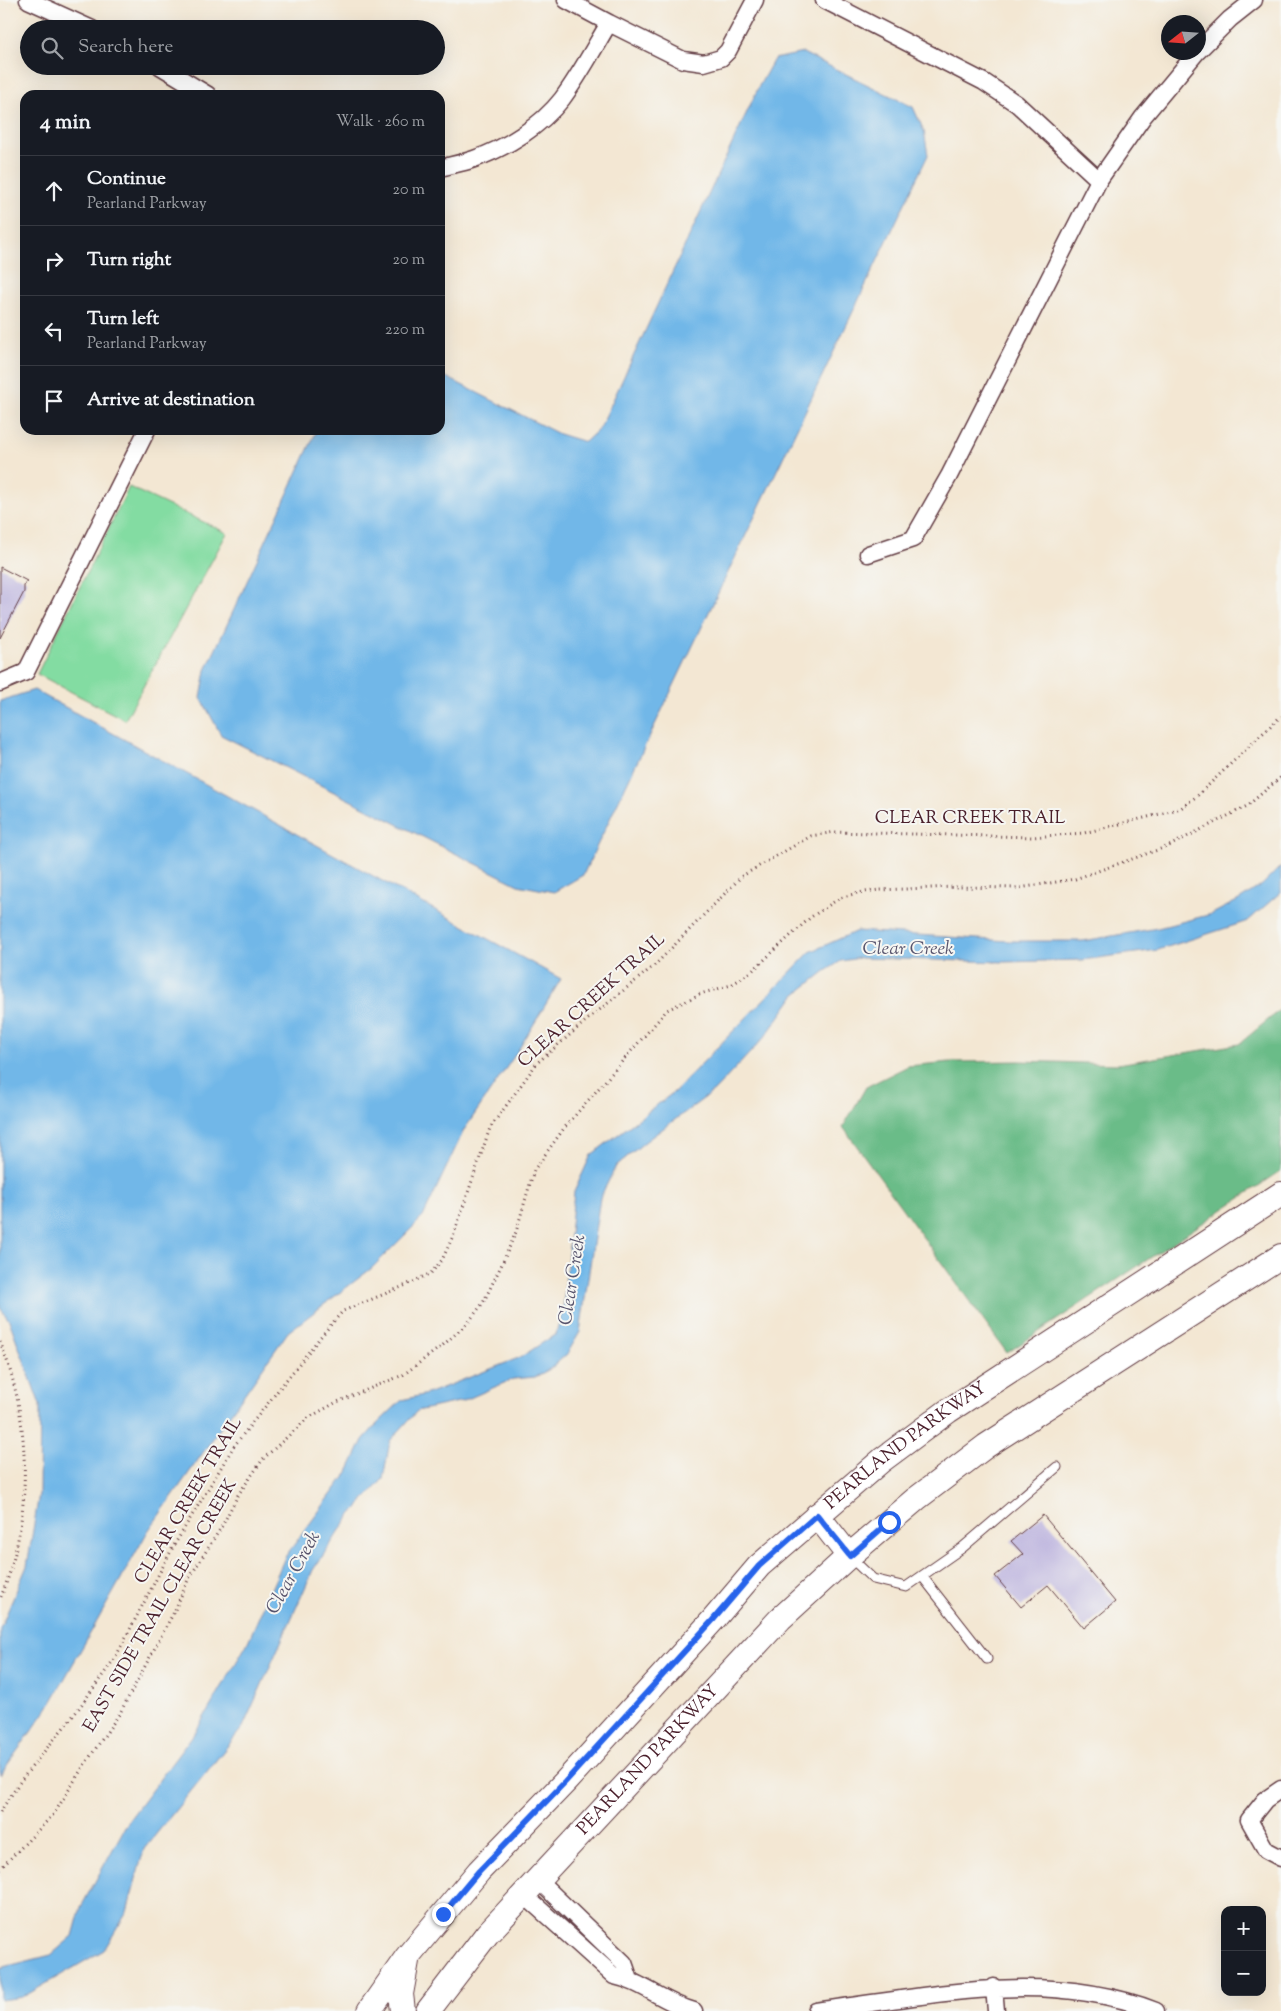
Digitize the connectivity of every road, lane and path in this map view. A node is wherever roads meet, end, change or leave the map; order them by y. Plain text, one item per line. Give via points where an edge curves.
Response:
1 (28, 0) edge
2 (566, 0) edge
3 (756, 0) edge
4 (824, 0) edge
5 (1254, 0) edge
6 (72, 20) edge
7 (609, 23) junction
8 (1206, 44) edge
9 (1191, 60) edge
10 (175, 75) edge
11 (200, 90) edge
12 (445, 167) edge
13 (1099, 180) junction
14 (144, 435) edge
15 (868, 554) dead end
16 (0, 683) edge
17 (1281, 716) edge
18 (1281, 777) edge
19 (1281, 1194) edge
20 (1281, 1256) edge
21 (0, 1342) edge
22 (1057, 1467) dead end
23 (817, 1515) junction
24 (850, 1556) junction
25 (922, 1576) junction
26 (0, 1599) edge
27 (987, 1659) dead end
28 (1281, 1789) edge
29 (0, 1812) edge
30 (1281, 1858) edge
31 (0, 1869) edge
32 (531, 1887) junction
33 (408, 1957) junction
34 (994, 1988) junction
35 (369, 2011) edge
36 (402, 2011) edge
37 (428, 2011) edge
38 (694, 2011) edge
39 (816, 2011) edge
40 (996, 2011) edge
41 (1156, 2011) edge

1 - 6 street
2 - 7 street
3 - 7 street via 728,51 714,62 682,60
4 - 13 street via 984,82 1017,104
5 - 8 street
7 - 12 street via 575,82 537,123 511,142 474,159
9 - 13 street via 1143,117
10 - 11 street
13 - 15 street via 949,476 912,539
14 - 16 street via 26,672
17 - 29 path, CLEAR CREEK TRAIL via 1197,796 1180,808 1167,812 1084,833 1032,837 834,832 810,836 742,876 655,965 537,1064 490,1128 454,1234 442,1260 431,1273 343,1311 234,1446 173,1547 115,1658
18 - 31 path, EAST SIDE TRAIL CLEAR CREEK via 1247,806 1169,846 1074,879 1018,888 879,890 840,898 811,916 751,972 731,985 700,994 667,1010 564,1127 534,1170 516,1232 483,1303 468,1323 403,1375 337,1402 308,1418 263,1459 188,1580 120,1713 54,1814
19 - 23 main road, PEARLAND PARKWAY via 948,1411 882,1460
20 - 24 main road, PEARLAND PARKWAY via 986,1446 916,1499
21 - 26 path via 18,1402 24,1471 22,1518
22 - 25 lane via 962,1548
23 - 24 main road
23 - 33 main road, PEARLAND PARKWAY via 759,1566 565,1782 479,1871
24 - 25 lane via 873,1579 906,1587
24 - 32 main road, PEARLAND PARKWAY via 780,1620
25 - 27 lane
28 - 30 street via 1265,1800 1249,1820 1266,1850
32 - 37 main road, PEARLAND PARKWAY via 487,1934
32 - 38 street via 614,1976 630,1980
33 - 35 main road, PEARLAND PARKWAY
33 - 36 main road
34 - 39 street
34 - 40 street
34 - 41 street via 1032,1987 1100,1994

